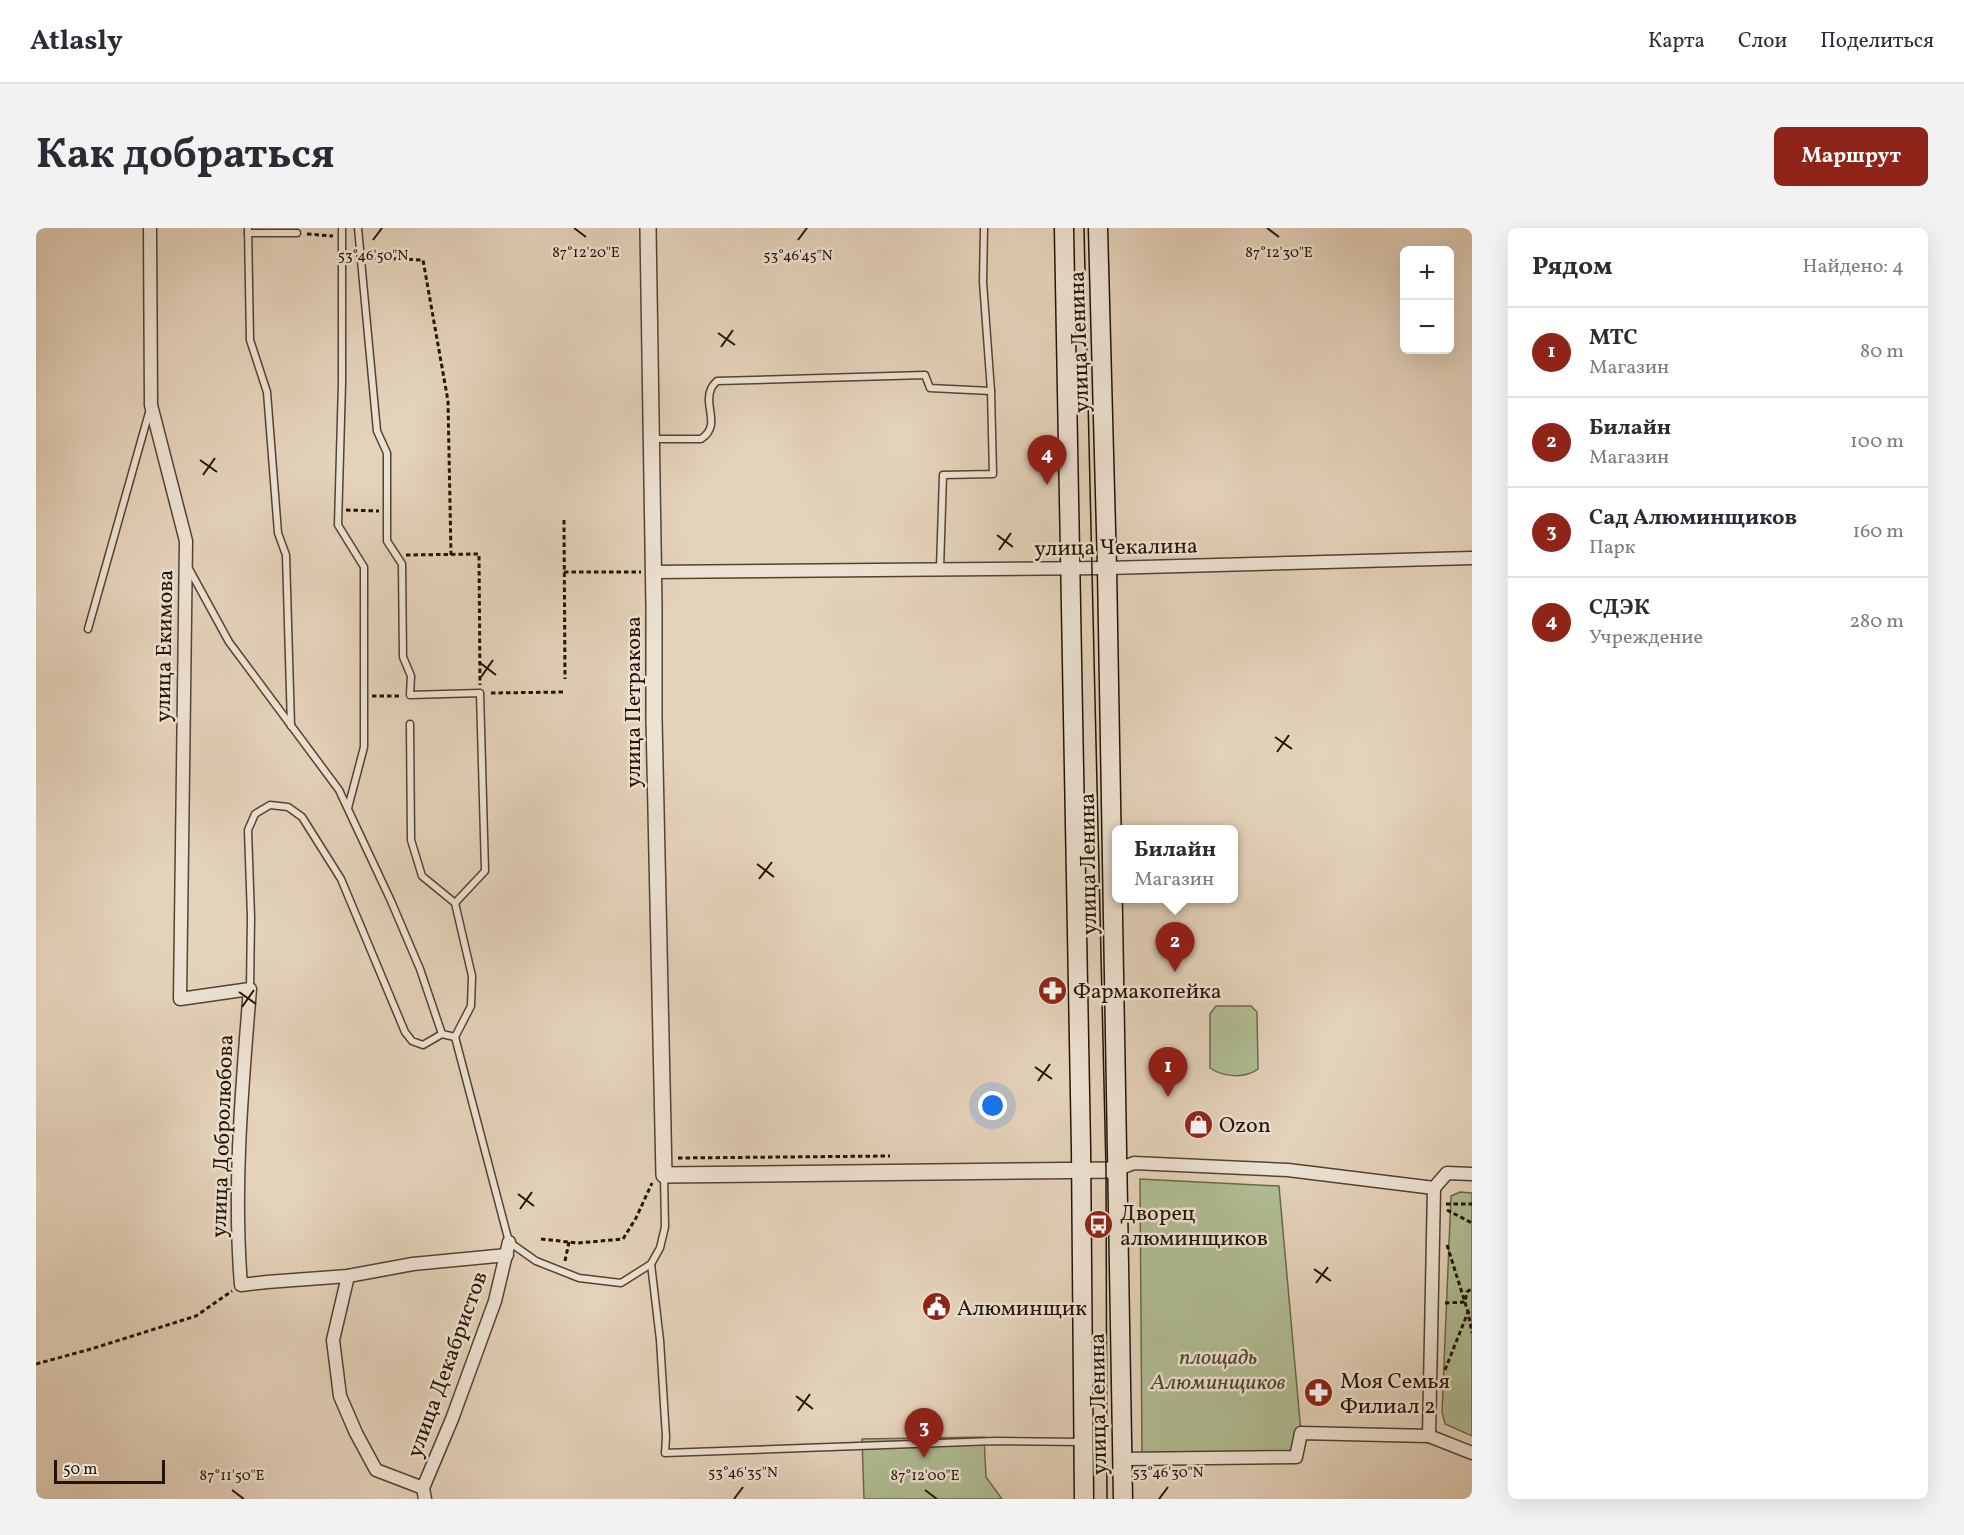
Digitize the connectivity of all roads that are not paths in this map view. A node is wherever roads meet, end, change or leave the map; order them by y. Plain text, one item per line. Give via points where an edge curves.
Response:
1 (150, 228) edge
2 (342, 228) edge
3 (358, 228) edge
4 (648, 228) edge
5 (984, 228) edge
6 (1064, 228) edge
7 (1098, 228) edge
8 (248, 231) edge
9 (297, 233) road end
10 (991, 391) junction
11 (151, 405) junction
12 (650, 439) junction
13 (1472, 558) edge
14 (185, 563) junction
15 (1107, 568) junction
16 (940, 569) junction
17 (1071, 569) junction
18 (653, 572) junction
19 (88, 629) dead end
20 (410, 724) dead end
21 (291, 726) junction
22 (348, 808) junction
23 (1113, 825) edge
24 (455, 903) junction
25 (1114, 903) edge
26 (250, 989) junction
27 (442, 1034) junction
28 (455, 1037) junction
29 (1082, 1170) junction
30 (1116, 1170) junction
31 (1472, 1174) edge
32 (658, 1179) junction
33 (1434, 1188) junction
34 (509, 1242) junction
35 (507, 1255) junction
36 (651, 1264) junction
37 (348, 1276) junction
38 (1429, 1436) junction
39 (1083, 1442) junction
40 (1472, 1454) edge
41 (1123, 1459) junction
42 (424, 1493) edge
43 (1084, 1499) edge
44 (1123, 1499) edge

1 - 11 street, улица Екимова
2 - 22 lane via 338,525 364,567 364,747
3 - 24 lane via 377,430 387,453 387,541 402,564 403,657 411,676 410,696 480,693 485,871
4 - 12 street, улица Петракова
5 - 10 lane via 983,282
6 - 17 main road, улица Ленина
7 - 15 main road, улица Ленина
8 - 9 lane
8 - 21 lane via 250,340 267,392 278,533 286,555
10 - 12 lane via 930,388 925,375 717,381 710,390 711,426 707,435 700,439
10 - 16 lane via 993,474 943,475
11 - 14 street, улица Екимова via 186,541
11 - 19 lane
12 - 18 street, улица Петракова
13 - 15 street, улица Чекалина
14 - 21 lane via 229,642
14 - 26 street, улица Екимова via 180,999
15 - 17 street, улица Чекалина
15 - 23 main road, улица Ленина
16 - 17 street, улица Чекалина
16 - 18 street, улица Чекалина
17 - 29 main road, улица Ленина
18 - 32 street, улица Петракова via 663,1159
20 - 24 lane via 411,840 422,876
21 - 22 lane
22 - 27 lane via 420,969
24 - 28 lane via 472,976 471,1006
25 - 30 main road, улица Ленина
26 - 27 lane via 248,830 255,814 270,805 288,807 303,817 341,879 405,1032 412,1041 423,1045
26 - 37 street, улица Добролюбова via 238,1154 241,1286
27 - 28 lane
28 - 34 lane
29 - 30 street
29 - 32 street
29 - 39 main road, улица Ленина
30 - 33 street via 1134,1163 1288,1170
30 - 41 main road, улица Ленина
31 - 33 street via 1447,1173
32 - 36 lane via 665,1227
33 - 38 street
34 - 35 street, улица Декабристов
34 - 36 lane via 536,1261 579,1278 621,1283
35 - 37 street via 413,1264
35 - 42 street, улица Декабристов via 495,1300
36 - 39 lane via 660,1340 665,1453 995,1441
37 - 42 street via 333,1340 340,1396 376,1470
38 - 40 street
38 - 41 street via 1301,1432 1296,1457
39 - 43 main road, улица Ленина
41 - 44 main road, улица Ленина

